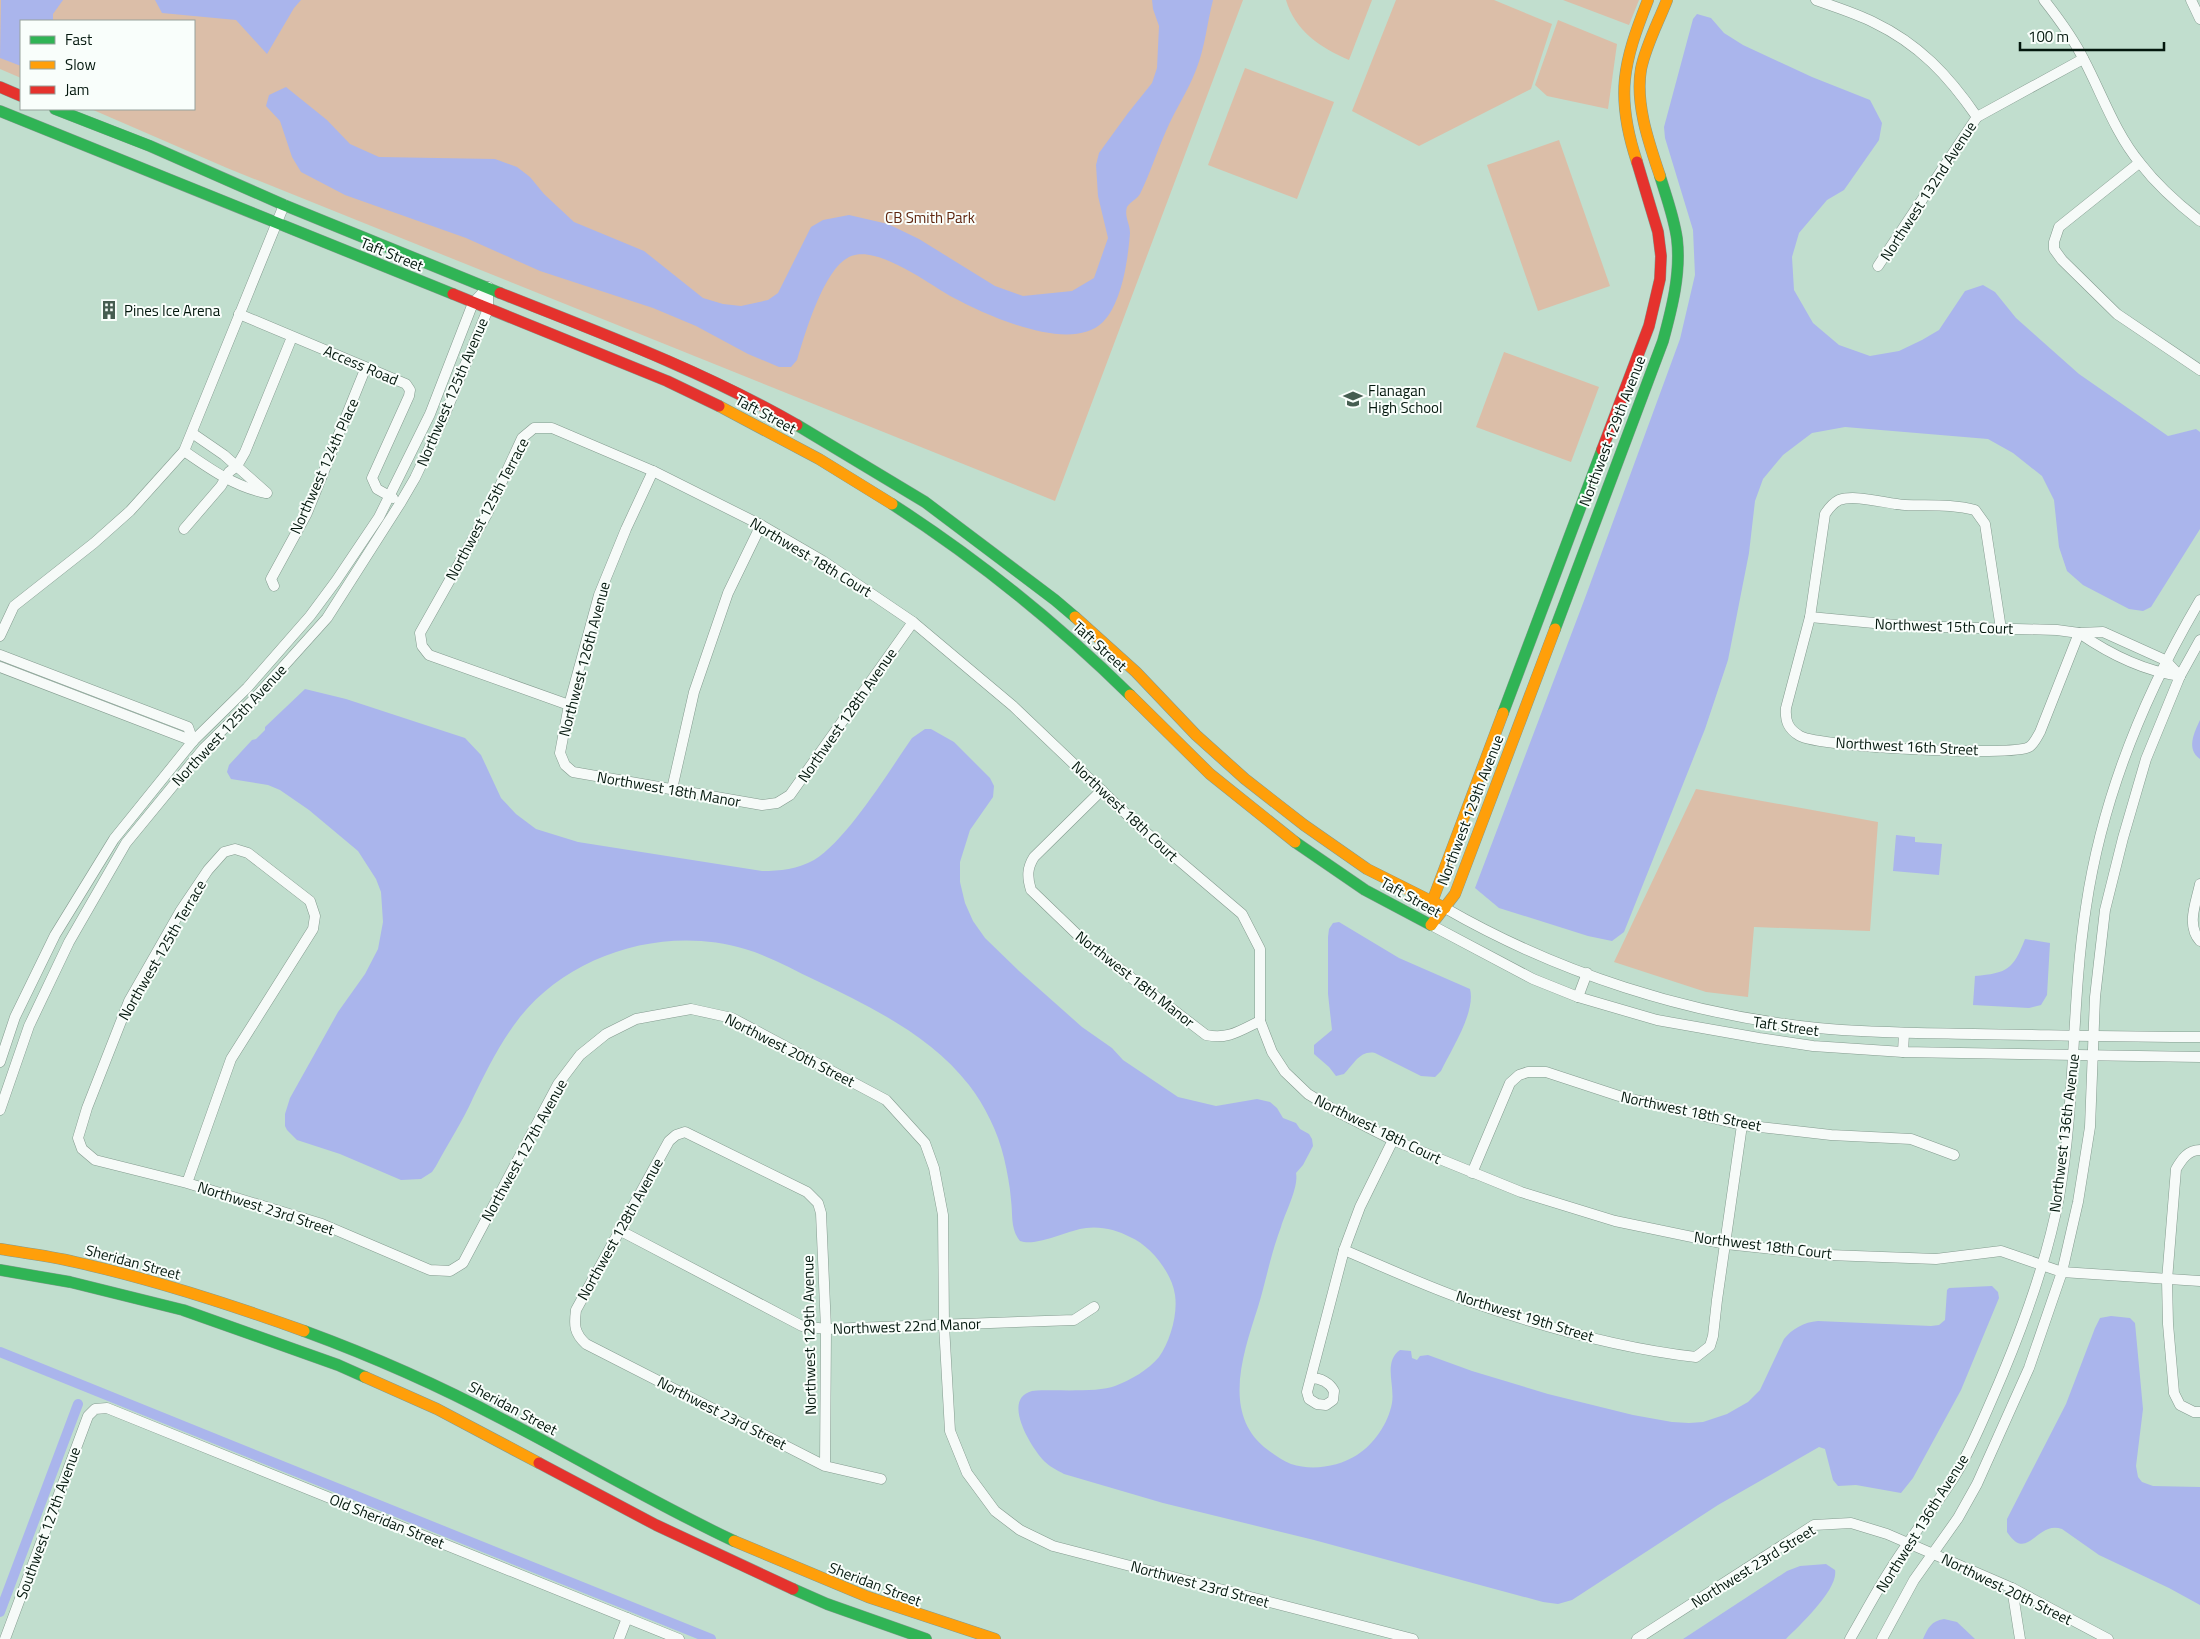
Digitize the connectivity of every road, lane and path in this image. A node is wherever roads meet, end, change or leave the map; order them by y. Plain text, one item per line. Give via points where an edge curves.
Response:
1 (1648, 0) edge
2 (1666, 0) edge
3 (1816, 0) edge
4 (2044, 0) edge
5 (2191, 0) edge
6 (2200, 18) edge
7 (2084, 59) junction
8 (0, 87) edge
9 (20, 96) edge
10 (57, 110) edge
11 (0, 111) edge
12 (1976, 117) junction
13 (2139, 163) junction
14 (284, 205) junction
15 (2200, 221) edge
16 (277, 223) junction
17 (1878, 266) dead end
18 (488, 287) junction
19 (473, 303) junction
20 (488, 309) junction
21 (239, 314) junction
22 (290, 342) dead end
23 (2200, 370) edge
24 (364, 372) dead end
25 (534, 428) joint
26 (192, 434) junction
27 (184, 451) junction
28 (237, 466) junction
29 (653, 472) junction
30 (225, 478) junction
31 (1607, 487) junction
32 (1586, 492) junction
33 (389, 496) junction
34 (400, 502) junction
35 (760, 525) junction
36 (184, 529) dead end
37 (274, 586) dead end
38 (2200, 600) edge
39 (1810, 617) junction
40 (913, 622) junction
41 (2001, 629) junction
42 (2079, 633) junction
43 (0, 636) edge
44 (2200, 640) edge
45 (0, 655) edge
46 (2166, 660) junction
47 (0, 667) edge
48 (2159, 673) junction
49 (2180, 676) junction
50 (569, 705) junction
51 (1196, 734) junction
52 (193, 741) junction
53 (1183, 748) junction
54 (565, 765) joint
55 (672, 789) junction
56 (1102, 790) junction
57 (777, 803) joint
58 (2200, 884) edge
59 (1432, 902) junction
60 (1445, 908) junction
61 (1431, 925) junction
62 (2200, 941) edge
63 (1587, 973) junction
64 (1578, 997) junction
65 (1762, 1020) junction
66 (1260, 1021) junction
67 (1904, 1033) junction
68 (606, 1034) joint
69 (2075, 1037) junction
70 (2200, 1037) edge
71 (1759, 1038) junction
72 (2093, 1038) junction
73 (1903, 1052) junction
74 (2074, 1054) junction
75 (2092, 1055) junction
76 (2200, 1057) edge
77 (0, 1062) edge
78 (0, 1110) edge
79 (1742, 1125) junction
80 (1393, 1140) junction
81 (82, 1149) joint
82 (2200, 1150) edge
83 (1954, 1155) dead end
84 (1472, 1173) junction
85 (187, 1182) junction
86 (818, 1203) joint
87 (619, 1230) junction
88 (1726, 1244) junction
89 (0, 1250) edge
90 (1344, 1250) junction
91 (2042, 1265) junction
92 (0, 1270) edge
93 (450, 1271) joint
94 (2062, 1272) junction
95 (2166, 1280) junction
96 (2200, 1281) edge
97 (1094, 1307) dead end
98 (944, 1325) junction
99 (574, 1328) joint
100 (826, 1329) junction
101 (1311, 1378) dead end
102 (95, 1409) joint
103 (2200, 1412) edge
104 (825, 1466) junction
105 (881, 1479) dead end
106 (1909, 1544) junction
107 (1933, 1554) junction
108 (2012, 1588) junction
109 (627, 1618) junction
110 (5, 1639) edge
111 (619, 1639) edge
112 (679, 1639) edge
113 (926, 1639) edge
114 (995, 1639) edge
115 (1413, 1639) edge
116 (1637, 1639) edge
117 (1850, 1639) edge
118 (1882, 1639) edge
119 (2020, 1639) edge
120 (2108, 1639) edge

1 - 32 street, Northwest 129th Avenue via 1632,41 1624,79 1624,110 1658,232 1659,290 1649,326
2 - 31 street, Northwest 129th Avenue via 1640,78 1641,107 1675,226 1676,294 1663,341
3 - 12 street via 1872,22 1904,39 1956,86
4 - 7 street
5 - 6 street
7 - 12 street, Northwest 132nd Avenue
7 - 13 street via 2110,115
8 - 9 street
10 - 14 street, Taft Street via 150,146
11 - 16 street, Taft Street
12 - 17 street, Northwest 132nd Avenue
13 - 15 street via 2173,199
13 - 23 street via 2066,220 2055,234 2054,249 2117,314
14 - 16 street
14 - 18 street, Taft Street
16 - 19 street, Taft Street
16 - 21 street
18 - 19 street, Northwest 125th Avenue
18 - 20 street, Northwest 125th Avenue
18 - 51 street, Taft Street via 676,364 753,400 917,497 1080,621 1136,672
19 - 20 street, Taft Street
19 - 33 street, Northwest 125th Avenue via 430,414
20 - 34 street, Northwest 125th Avenue via 443,419
20 - 53 street, Taft Street via 667,382 742,417 840,471 997,578 1095,661
21 - 26 street
21 - 33 street, Access Road via 406,384 409,396 372,478 376,489
22 - 28 street
24 - 37 street, Northwest 124th Place via 307,512 271,579
25 - 29 street, Northwest 18th Court via 552,428
25 - 50 street, Northwest 125th Terrace via 522,438 487,514 420,633 422,646 429,655
26 - 27 street
26 - 28 street
27 - 30 street
27 - 43 street via 130,511 14,606
28 - 30 street
28 - 30 street via 267,493 251,490
29 - 35 street, Northwest 18th Court
29 - 50 street, Northwest 126th Avenue via 599,595
30 - 36 street
31 - 32 street
31 - 60 street, Northwest 129th Avenue via 1455,894
32 - 59 street, Northwest 129th Avenue
33 - 34 street, Access Road
33 - 52 street, Northwest 125th Avenue via 379,517 310,616 247,688
34 - 78 street, Northwest 125th Avenue via 327,618 262,691 204,748 126,843 69,942 29,1026
35 - 40 street, Northwest 18th Court via 823,561
35 - 55 street via 728,593 697,683
38 - 46 street, Northwest 136th Avenue
39 - 41 street, Northwest 15th Court via 1906,626
39 - 41 street via 1826,514 1831,505 1849,498 1904,505 1960,506 1975,510 1985,524
39 - 42 street, Northwest 16th Street via 1786,708 1785,720 1790,728 1801,737 1821,742 1915,750 2010,751 2028,748 2040,732
40 - 56 street, Northwest 18th Court via 1013,706
40 - 57 street, Northwest 128th Avenue via 790,795
41 - 42 street, Northwest 15th Court
42 - 46 street, Northwest 15th Court via 2103,632
42 - 48 street, Northwest 15th Court via 2097,645
44 - 49 street, Northwest 136th Avenue
45 - 52 street via 188,727
46 - 48 street, Northwest 136th Avenue
46 - 49 street, Northwest 15th Court
47 - 52 street
48 - 49 street, Northwest 15th Court
48 - 69 street, Northwest 136th Avenue via 2126,750 2102,832 2086,908 2076,994
49 - 72 street, Northwest 136th Avenue via 2146,759 2105,910
50 - 54 street, Northwest 126th Avenue via 560,753
51 - 53 street
51 - 59 street, Taft Street via 1304,826 1367,869
52 - 77 street, Northwest 125th Avenue via 114,839 78,895 54,935 15,1017
53 - 61 street, Taft Street via 1232,794 1292,842 1358,885
54 - 55 street, Northwest 18th Manor via 573,772 587,776
55 - 57 street, Northwest 18th Manor via 762,805
56 - 66 street, Northwest 18th Court via 1142,829 1242,914 1260,949
56 - 66 street, Northwest 18th Manor via 1034,857 1027,878 1032,890 1086,943 1206,1035 1218,1038 1231,1036
58 - 62 street via 2192,922 2193,934
59 - 60 street, Taft Street
59 - 61 street, Northwest 129th Avenue
60 - 61 street, Northwest 129th Avenue
60 - 63 street, Taft Street via 1492,935
61 - 64 street, Taft Street via 1533,979
63 - 64 street
63 - 65 street, Taft Street via 1656,997
64 - 71 street, Taft Street via 1656,1020
65 - 67 street, Taft Street via 1818,1028
65 - 71 street
66 - 80 street, Northwest 18th Court via 1284,1072 1308,1094
67 - 69 street, Taft Street
67 - 73 street
68 - 93 street, Northwest 127th Avenue via 580,1055 558,1084 462,1263
68 - 98 street, Northwest 20th Street via 636,1020 691,1009 732,1018 886,1100 924,1143 934,1168 943,1215
69 - 72 street, Taft Street
69 - 74 street, Northwest 136th Avenue
70 - 72 street, Taft Street
71 - 73 street, Taft Street via 1813,1046
72 - 75 street, Northwest 136th Avenue
73 - 74 street, Taft Street
74 - 75 street, Taft Street
74 - 91 street, Northwest 136th Avenue via 2059,1198
75 - 76 street, Taft Street
75 - 94 street, Northwest 136th Avenue via 2090,1126 2078,1202
79 - 83 street, Northwest 18th Street via 1911,1139
79 - 84 street, Northwest 18th Street via 1619,1096 1546,1072 1528,1072 1510,1083
79 - 88 street
80 - 84 street, Northwest 18th Court
80 - 90 street via 1360,1207
81 - 85 street, Northwest 23rd Street via 95,1160
81 - 85 street, Northwest 125th Terrace via 78,1138 87,1108 129,1001 208,870 224,852 235,849 248,852 310,901 315,916 312,929 231,1059
82 - 95 street via 2182,1158 2176,1169
84 - 88 street, Northwest 18th Court via 1615,1221
85 - 93 street, Northwest 23rd Street via 322,1224 430,1270
86 - 87 street, Northwest 128th Avenue via 806,1192 685,1132 669,1141
86 - 100 street, Northwest 129th Avenue
87 - 99 street, Northwest 128th Avenue via 576,1310
87 - 100 street, Northwest 22nd Manor via 802,1326
88 - 90 street, Northwest 19th Street via 1713,1336 1710,1346 1696,1357 1660,1353 1567,1331 1460,1298
88 - 91 street, Northwest 18th Court via 1829,1255 1936,1258 2002,1251
89 - 114 street, Sheridan Street via 82,1263 194,1293 352,1349 447,1391 667,1508 764,1555 908,1613
90 - 101 street
91 - 94 street, Northwest 18th Court
91 - 106 street, Northwest 136th Avenue via 2010,1359 1977,1434 1957,1472
92 - 113 street via 70,1282 183,1310 338,1365 438,1409 656,1525 749,1570 827,1604
94 - 95 street, Northwest 18th Court
94 - 107 street, Northwest 136th Avenue via 2030,1368 1977,1484
95 - 96 street, Northwest 18th Court
95 - 103 street via 2174,1393 2180,1405
97 - 98 street, Northwest 22nd Manor via 1074,1320
98 - 100 street, Northwest 22nd Manor
98 - 115 street, Northwest 23rd Street via 950,1431 967,1473 995,1511 1020,1530 1054,1546
99 - 104 street, Northwest 23rd Street via 586,1344
100 - 104 street, Northwest 129th Avenue
102 - 109 street, Old Sheridan Street via 106,1408
102 - 110 street, Southwest 127th Avenue via 88,1416
104 - 105 street, Northwest 23rd Street
106 - 107 street, Northwest 23rd Street
106 - 116 street, Northwest 23rd Street via 1851,1523 1814,1525
106 - 117 street, Northwest 136th Avenue
107 - 108 street, Northwest 20th Street
107 - 118 street, Northwest 136th Avenue via 1914,1580
108 - 119 street
108 - 120 street, Northwest 20th Street
109 - 111 street
109 - 112 street, Old Sheridan Street

